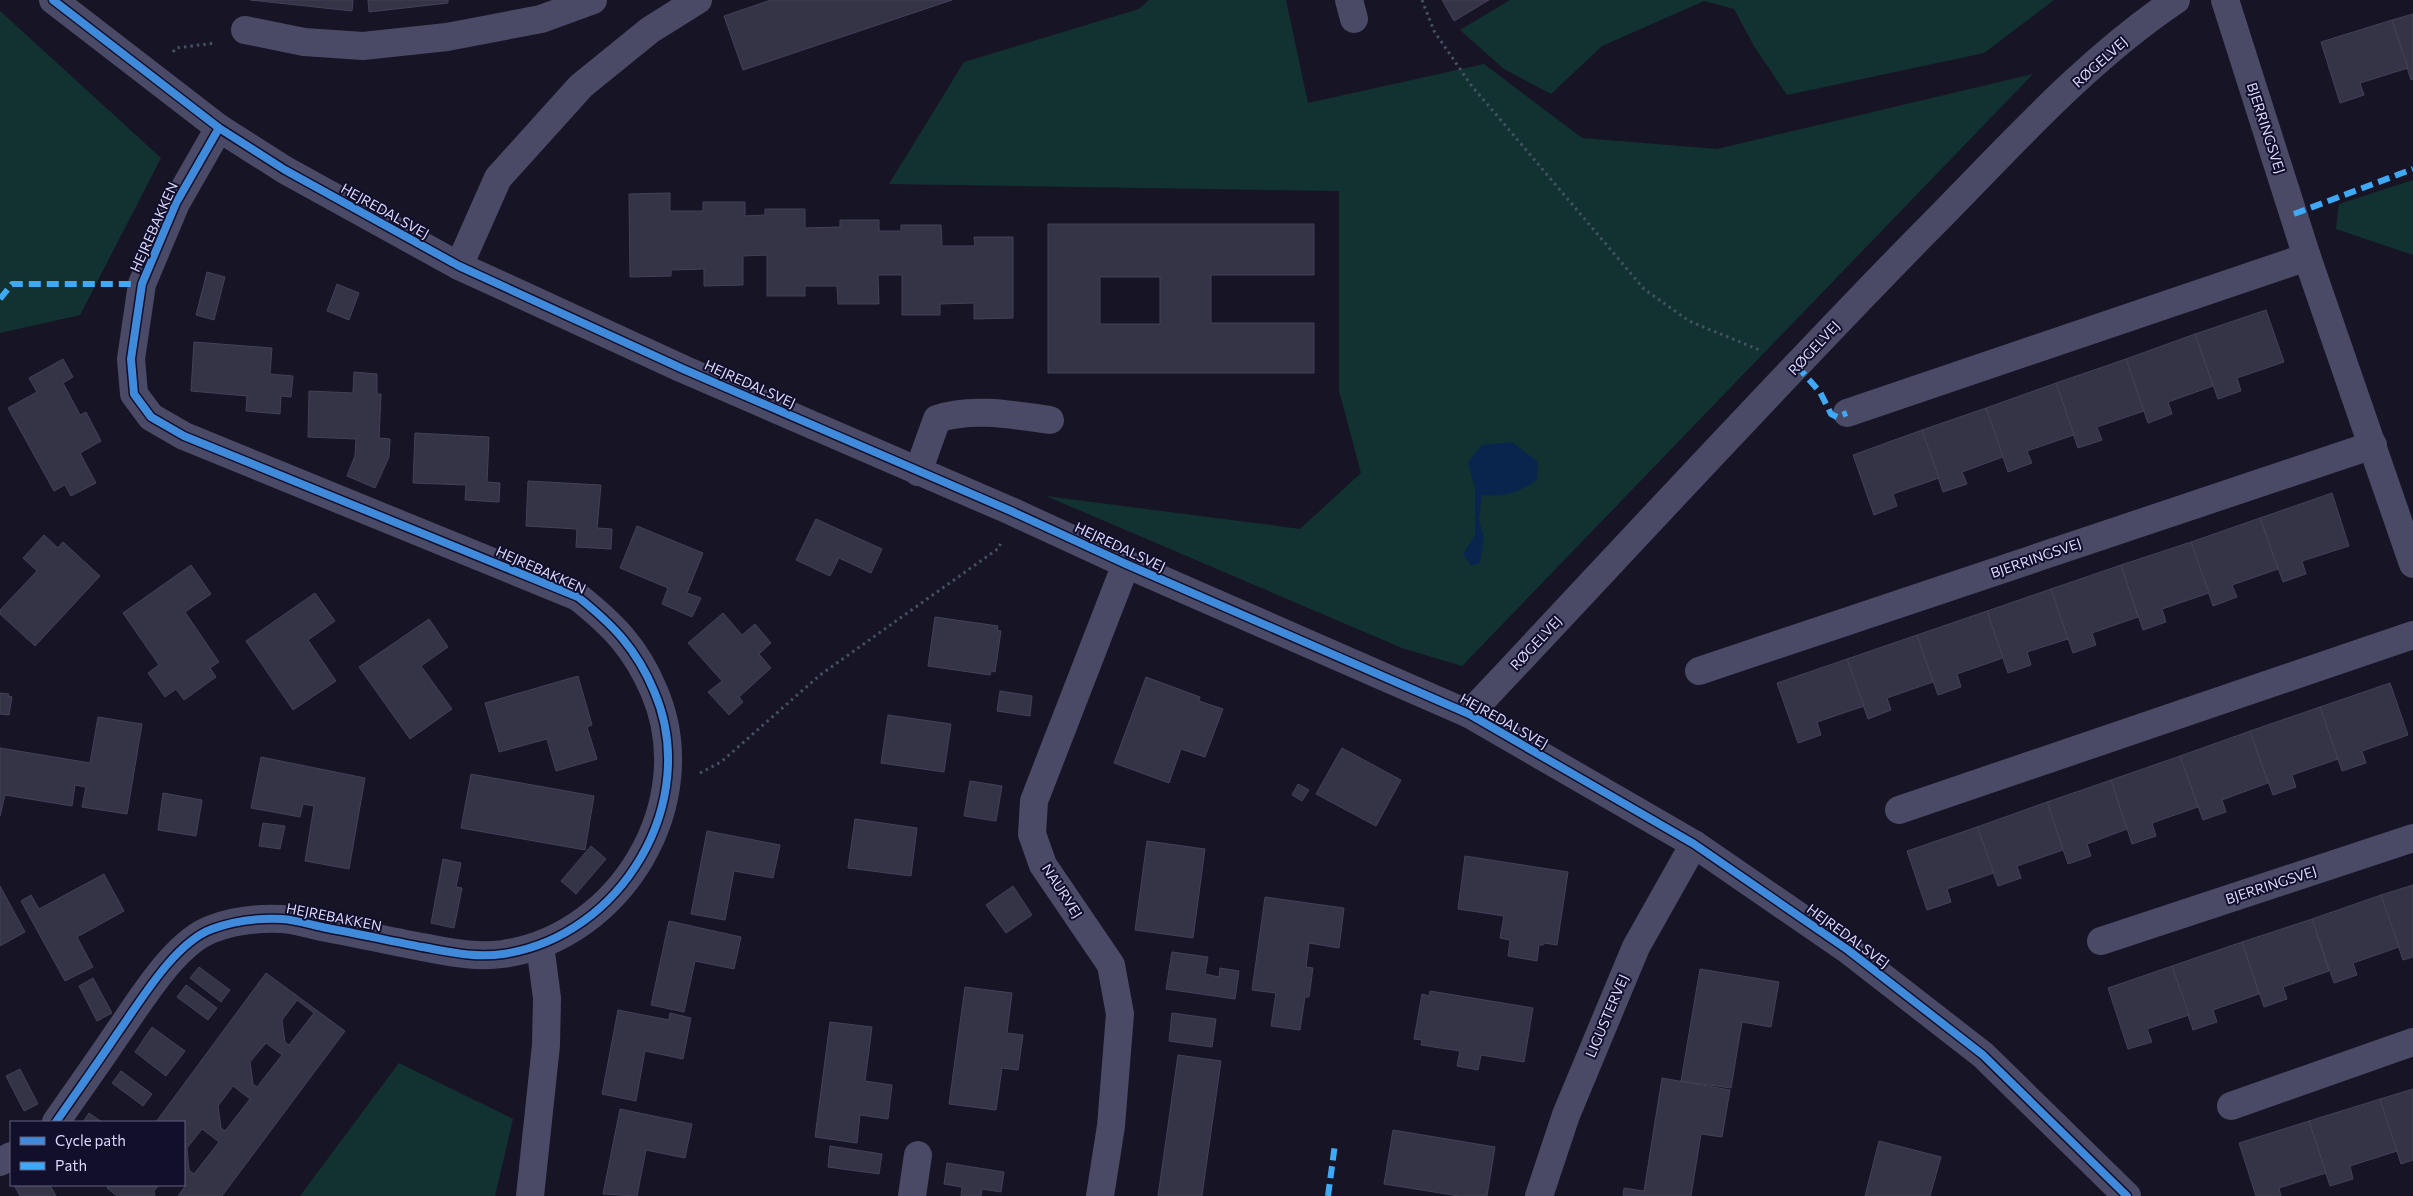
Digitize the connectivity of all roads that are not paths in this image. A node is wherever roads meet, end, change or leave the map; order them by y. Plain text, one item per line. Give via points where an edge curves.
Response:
1 (53, 0) edge
2 (593, 0) edge
3 (698, 0) edge
4 (2176, 0) edge
5 (2225, 0) edge
6 (245, 30) road end
7 (219, 128) junction
8 (2307, 257) junction
9 (459, 266) junction
10 (1847, 413) dead end
11 (1050, 420) dead end
12 (2373, 445) junction
13 (918, 472) junction
14 (1126, 564) junction
15 (2413, 564) edge
16 (2413, 635) edge
17 (1699, 671) dead end
18 (1469, 714) junction
19 (1899, 810) dead end
20 (2413, 838) edge
21 (1694, 844) junction
22 (2101, 941) dead end
23 (540, 944) junction
24 (2413, 1042) edge
25 (2230, 1106) dead end
26 (57, 1121) edge
27 (918, 1155) dead end
28 (530, 1196) edge
29 (912, 1196) edge
30 (1100, 1196) edge
31 (1539, 1196) edge
32 (2127, 1196) edge

1 - 7 street, HEJREDALSVEJ
2 - 6 street via 541,19 446,37 362,46 304,42
3 - 9 street via 650,30 581,86 498,178
4 - 18 street, RØGELVEJ via 2109,51 2029,127 1797,366
5 - 8 street, BJERRINGSVEJ
7 - 9 street, HEJREDALSVEJ via 285,170
7 - 23 street, HEJREBAKKEN via 176,203 142,284 131,359 134,394 151,417 184,436 578,597 611,623 641,663 655,693 666,733 668,775 659,819 641,860 614,896 580,925
8 - 10 street
8 - 12 street, BJERRINGSVEJ
9 - 13 street, HEJREDALSVEJ
11 - 13 street via 1011,414 953,414 937,419
12 - 15 street, BJERRINGSVEJ
12 - 17 street, BJERRINGSVEJ
13 - 14 street, HEJREDALSVEJ
14 - 18 street, HEJREDALSVEJ
14 - 30 street, NAURVEJ via 1034,801 1032,834 1043,865 1111,965 1120,1014 1111,1126
16 - 19 street
18 - 21 street, HEJREDALSVEJ
20 - 22 street, BJERRINGSVEJ
21 - 31 street, LIGUSTERVEJ via 1636,947 1566,1115
21 - 32 street, HEJREDALSVEJ via 1848,950 1983,1055
23 - 26 street, HEJREBAKKEN via 504,954 467,956 282,919 238,922 209,930 180,950 155,981
23 - 28 street via 546,998 546,1045
24 - 25 street
27 - 29 street

